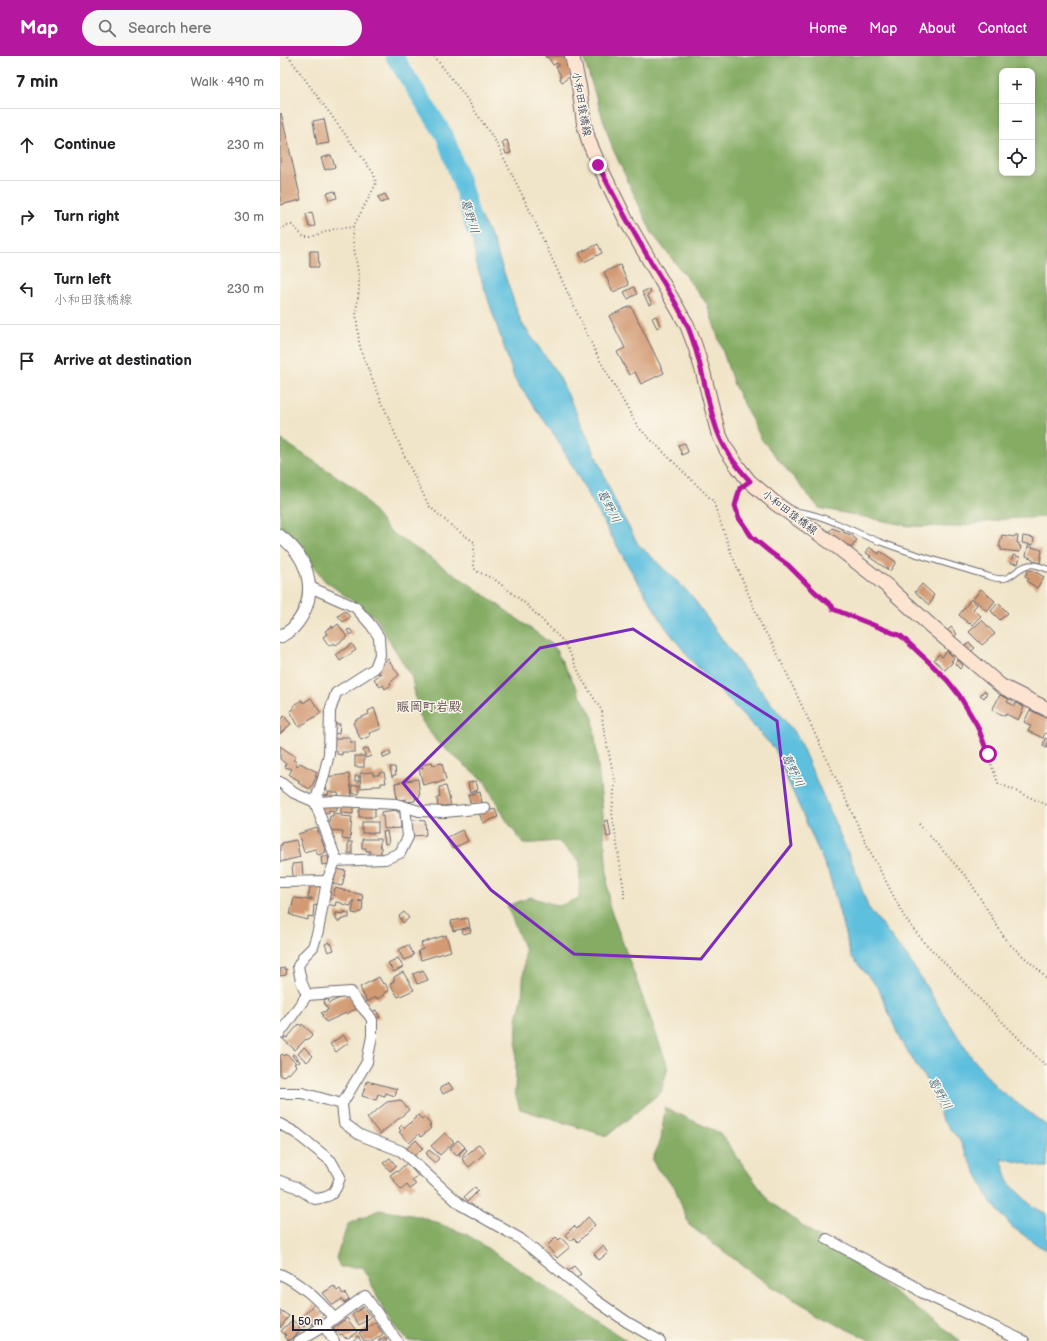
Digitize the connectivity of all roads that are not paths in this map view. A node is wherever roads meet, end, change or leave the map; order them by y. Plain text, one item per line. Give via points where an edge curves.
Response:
1 (572, 56) edge
2 (786, 510) junction
3 (280, 536) edge
4 (1047, 569) edge
5 (310, 588) junction
6 (280, 637) edge
7 (1047, 709) edge
8 (280, 782) edge
9 (315, 802) junction
10 (405, 807) junction
11 (485, 808) dead end
12 (334, 861) junction
13 (327, 881) junction
14 (280, 882) edge
15 (307, 995) junction
16 (280, 1033) edge
17 (280, 1093) edge
18 (342, 1104) junction
19 (280, 1124) edge
20 (280, 1181) edge
21 (827, 1239) dead end
22 (280, 1274) edge
23 (334, 1318) junction
24 (324, 1326) junction
25 (299, 1341) edge
26 (334, 1341) edge
27 (397, 1341) edge
28 (660, 1341) edge
29 (1024, 1341) edge

1 - 2 main road, 小和田猿橋線 via 589,142 626,220 687,324 718,432 730,455 750,481
2 - 4 lane via 811,515 884,544 993,578 1006,579 1030,565
2 - 7 main road, 小和田猿橋線 via 887,586 1001,686
3 - 5 street via 289,542 301,558
5 - 6 street via 305,609 292,629
5 - 9 street via 354,608 379,637 380,655 375,668 336,692 330,711 329,754
8 - 9 street via 294,793
9 - 10 street via 388,803
9 - 12 street via 336,858
10 - 11 street via 419,811 445,812
10 - 12 street via 408,837 400,853 384,859
12 - 13 street
13 - 14 street
13 - 15 street via 313,947 298,966
15 - 16 street
15 - 18 street via 351,992 372,1020 367,1062
17 - 18 street via 302,1093
18 - 28 street via 344,1123 360,1135 401,1151 461,1205 519,1238 601,1304
19 - 20 street via 296,1133 331,1161 340,1177 337,1188 328,1197 315,1199
21 - 29 street via 921,1292
22 - 23 street via 293,1280 315,1297
23 - 24 street
23 - 27 street via 365,1296
24 - 25 street
24 - 26 street

